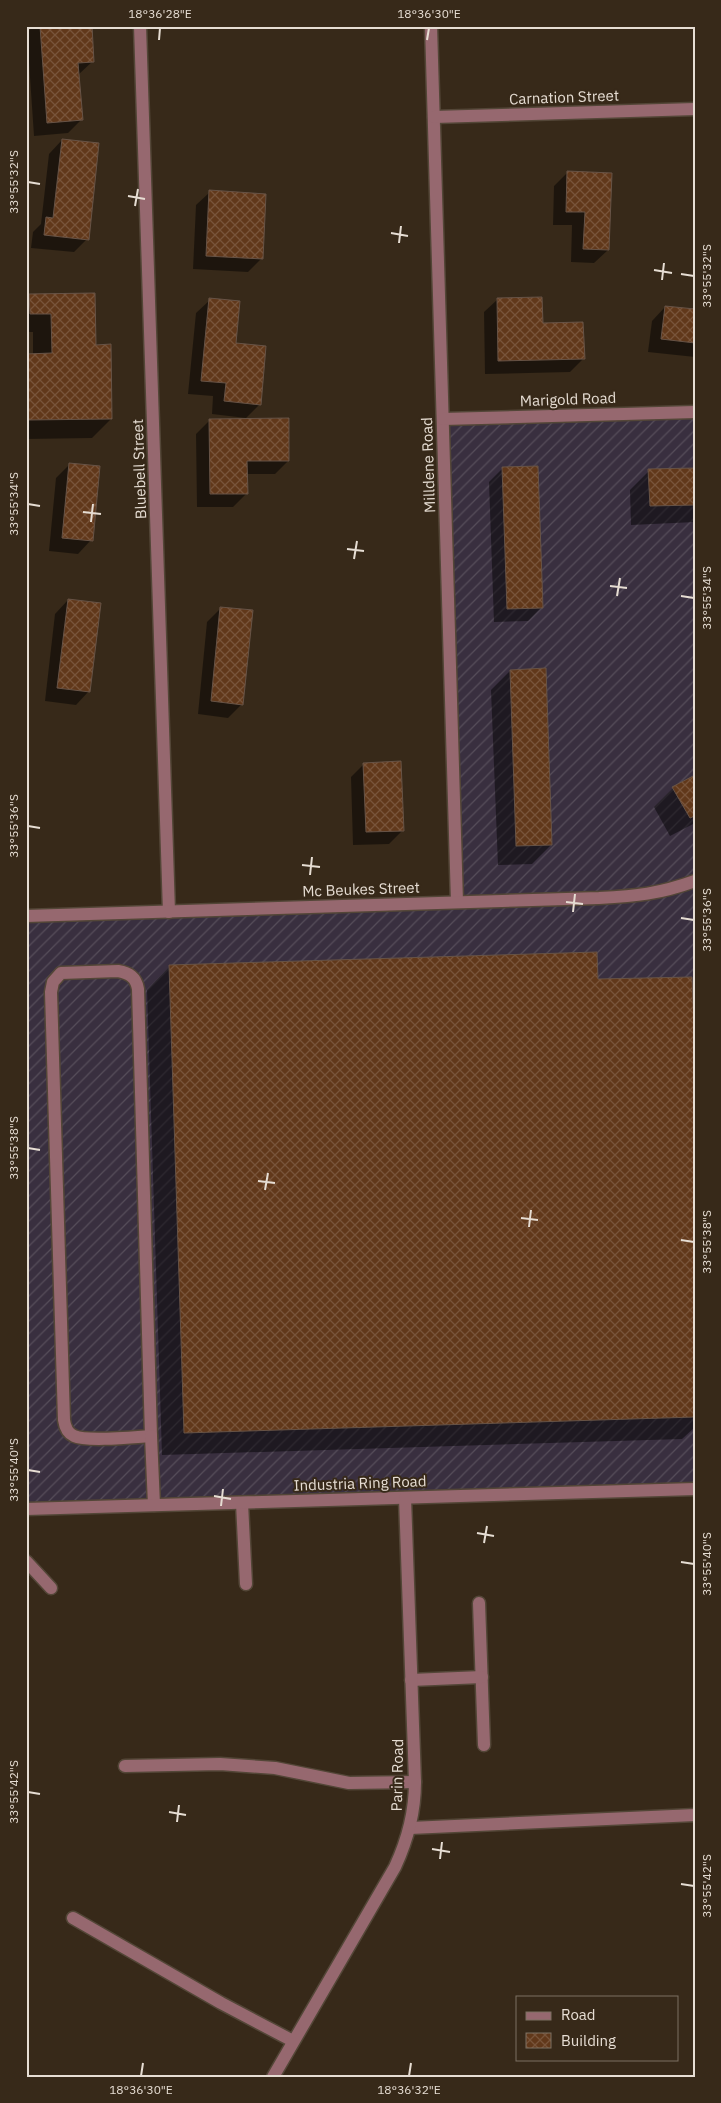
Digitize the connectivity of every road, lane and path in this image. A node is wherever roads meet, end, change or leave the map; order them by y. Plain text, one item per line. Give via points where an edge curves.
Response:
1 (140, 26) edge
2 (431, 26) edge
3 (695, 109) edge
4 (434, 117) junction
5 (695, 412) edge
6 (443, 419) junction
7 (695, 881) edge
8 (457, 902) junction
9 (169, 912) junction
10 (26, 916) edge
11 (151, 1436) junction
12 (695, 1489) edge
13 (405, 1498) junction
14 (242, 1503) junction
15 (154, 1506) junction
16 (26, 1509) edge
17 (26, 1561) edge
18 (246, 1584) dead end
19 (51, 1588) dead end
20 (479, 1603) dead end
21 (482, 1677) junction
22 (411, 1680) junction
23 (484, 1745) dead end
24 (125, 1766) dead end
25 (415, 1782) junction
26 (695, 1815) edge
27 (410, 1828) junction
28 (73, 1918) dead end
29 (293, 2041) junction
30 (273, 2077) edge

1 - 9 street, Bluebell Street
2 - 4 street, Milldene Road
3 - 4 street, Carnation Street
4 - 6 street, Milldene Road
5 - 6 street, Marigold Road
6 - 8 street, Milldene Road
7 - 8 street, Mc Beukes Street via 647,895
8 - 9 street, Mc Beukes Street
9 - 10 street, Mc Beukes Street
11 - 11 street via 84,1438 72,1436 65,1426 51,992 53,982 61,973 125,972 137,984
11 - 15 street
12 - 13 street, Industria Ring Road
13 - 14 street, Industria Ring Road
13 - 22 street, Parin Road
14 - 15 street, Industria Ring Road
14 - 18 street
15 - 16 street, Industria Ring Road
17 - 19 street
20 - 21 street
21 - 22 street
21 - 23 street
22 - 25 street, Parin Road
24 - 25 street via 220,1764 275,1768 349,1783
25 - 27 street, Parin Road
26 - 27 street
27 - 29 street, Parin Road via 395,1867
28 - 29 street
29 - 30 street, Parin Road

